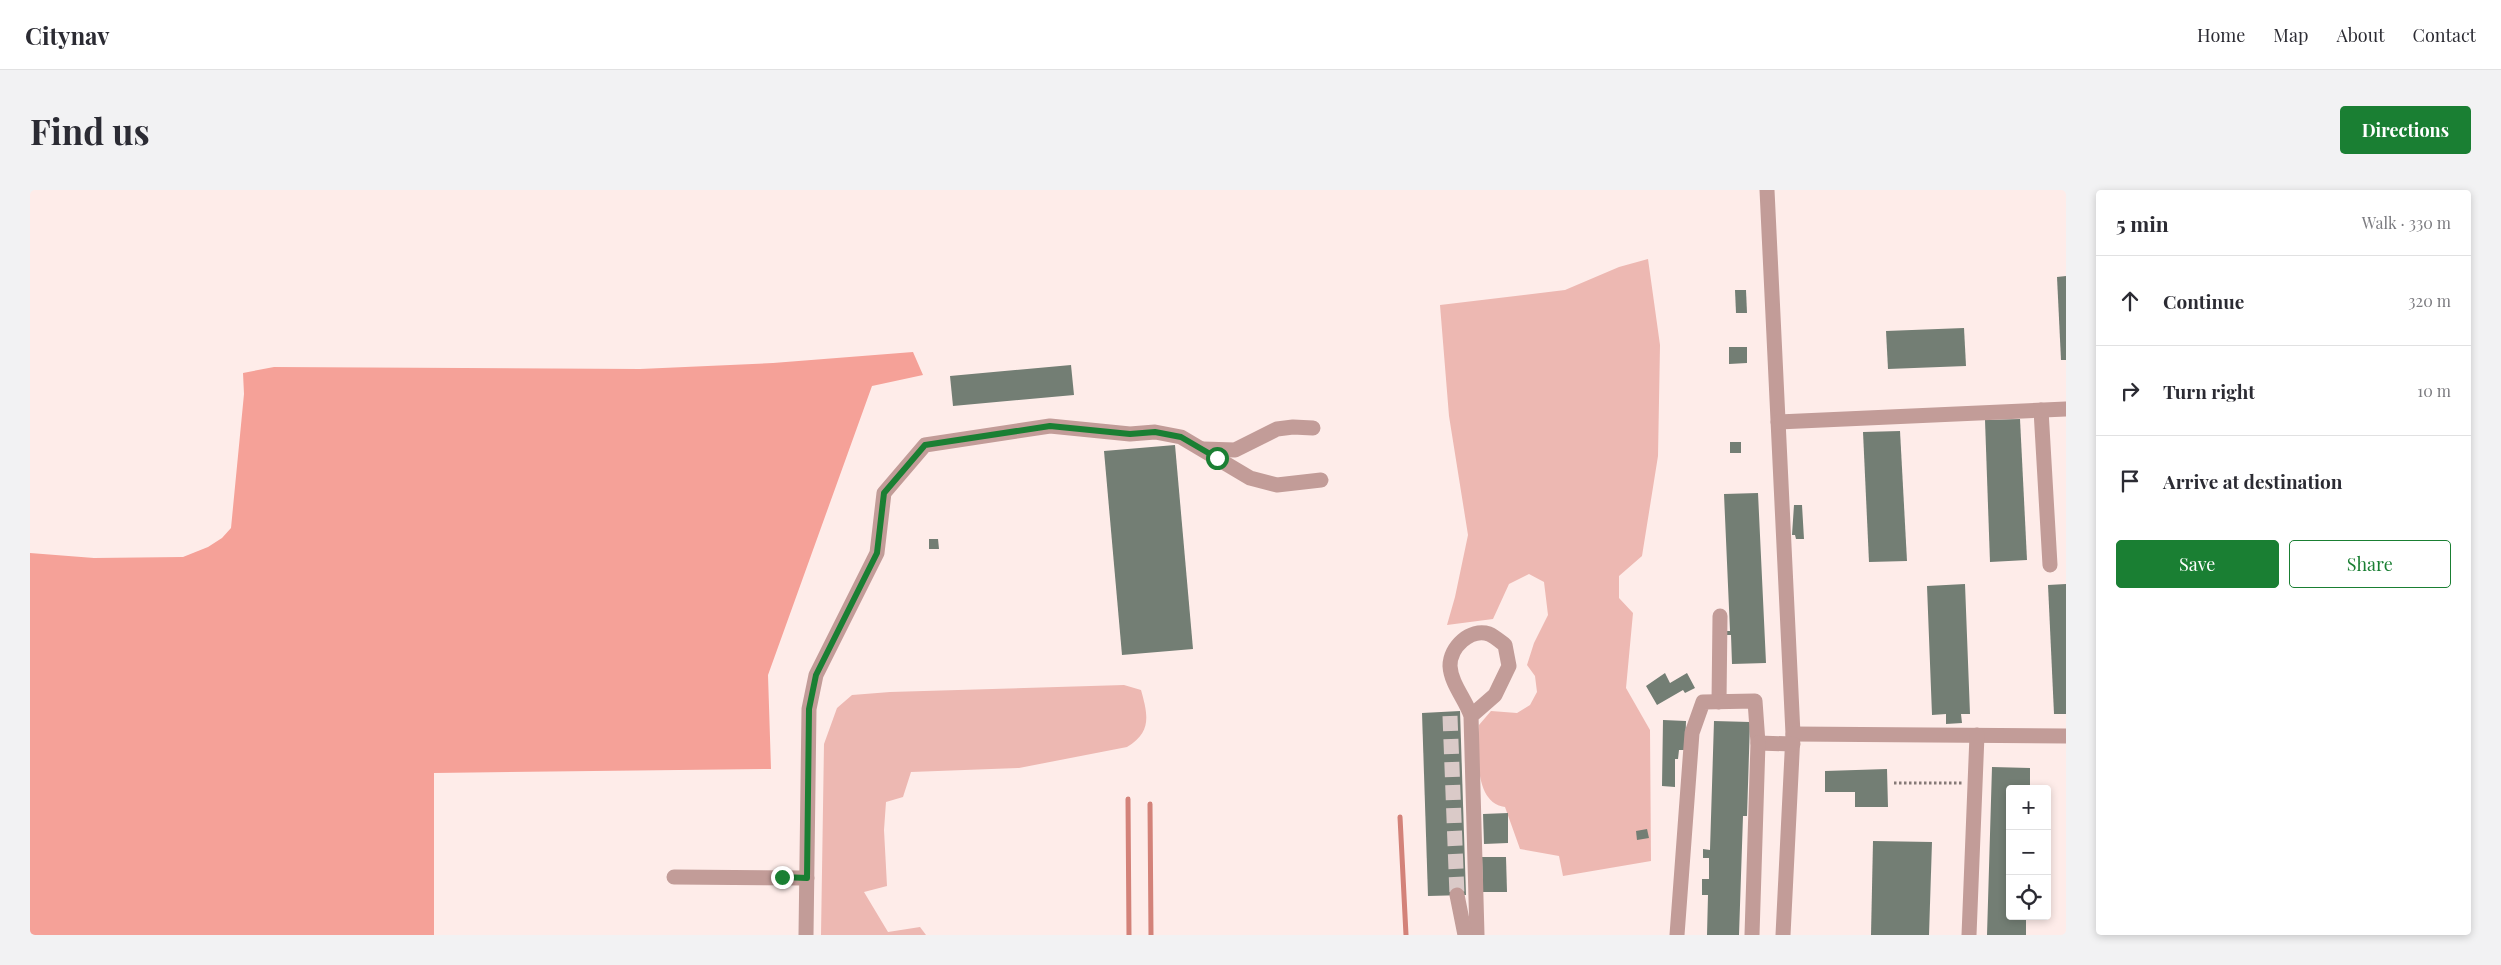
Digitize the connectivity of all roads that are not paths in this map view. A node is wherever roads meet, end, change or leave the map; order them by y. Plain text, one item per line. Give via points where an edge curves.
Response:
1 (1768, 190) edge
2 (2066, 409) edge
3 (2041, 410) junction
4 (1778, 422) junction
5 (1313, 428) dead end
6 (1199, 448) junction
7 (1321, 480) dead end
8 (2050, 565) dead end
9 (1720, 616) dead end
10 (1719, 702) junction
11 (1471, 716) junction
12 (1977, 736) junction
13 (2066, 736) edge
14 (1793, 739) junction
15 (1758, 743) junction
16 (674, 877) dead end
17 (807, 878) junction
18 (1457, 895) tunnel mouth
19 (806, 935) edge
20 (1465, 935) edge
21 (1477, 935) edge
22 (1677, 935) edge
23 (1752, 935) edge
24 (1783, 935) edge
25 (1970, 935) edge

1 - 4 lane
2 - 3 lane
3 - 4 lane
3 - 8 lane
4 - 14 lane
5 - 6 lane via 1277,429 1236,450
6 - 7 lane via 1250,478 1277,485
6 - 17 lane via 1181,437 1155,432 1130,434 1050,426 925,445 884,493 877,553 816,675 809,709
9 - 10 lane
10 - 15 lane via 1755,701
10 - 22 lane via 1703,702 1692,733
11 - 11 lane via 1495,695 1510,666 1505,645 1490,634 1473,634 1457,645 1450,666
11 - 21 lane
12 - 13 lane
12 - 14 lane
12 - 25 lane
14 - 15 lane
14 - 24 lane
15 - 23 lane
16 - 17 lane
17 - 19 lane
18 - 20 lane

